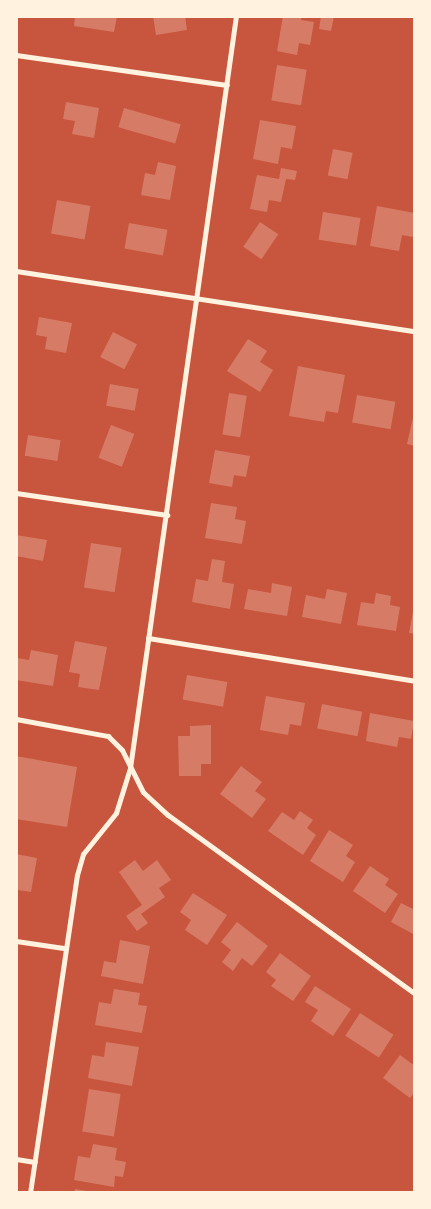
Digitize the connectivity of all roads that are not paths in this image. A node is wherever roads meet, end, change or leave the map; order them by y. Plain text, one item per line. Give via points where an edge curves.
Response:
1 (236, 16) edge
2 (16, 55) edge
3 (227, 85) junction
4 (16, 271) edge
5 (196, 297) junction
6 (415, 331) edge
7 (16, 493) edge
8 (167, 515) junction
9 (148, 638) junction
10 (415, 682) edge
11 (16, 719) edge
12 (130, 768) junction
13 (16, 941) edge
14 (63, 948) junction
15 (415, 994) edge
16 (16, 1159) edge
17 (34, 1162) junction
18 (30, 1193) edge

1 - 3 street
2 - 3 street
3 - 5 street
4 - 5 street
5 - 6 street
5 - 8 street
7 - 8 street
8 - 9 street
9 - 10 street
9 - 12 street
11 - 12 street via 108,736
12 - 14 street via 116,812 83,854
12 - 15 street via 143,792 168,815
13 - 14 street
14 - 17 street
16 - 17 street
17 - 18 street

